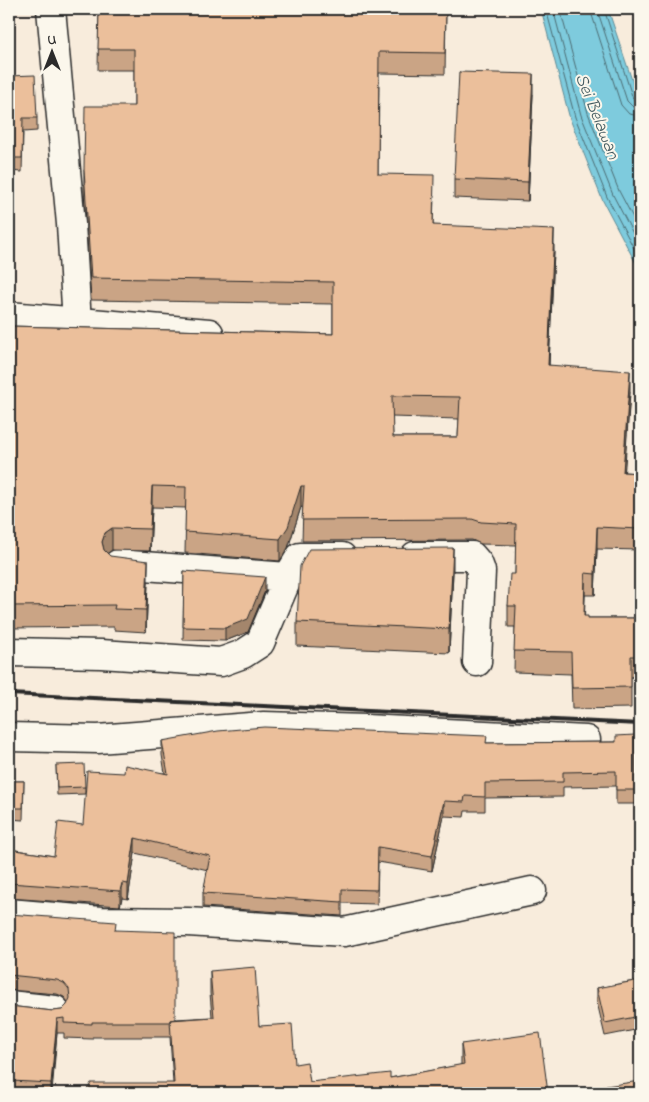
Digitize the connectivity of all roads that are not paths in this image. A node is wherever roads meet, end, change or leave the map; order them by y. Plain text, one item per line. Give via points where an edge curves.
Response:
1 (50, 9) edge
2 (9, 316) edge
3 (77, 323) junction
4 (234, 335) edge
5 (118, 564) edge
6 (288, 577) junction
7 (9, 652) edge
8 (477, 662) dead end
9 (9, 736) edge
10 (586, 740) edge
11 (532, 891) dead end
12 (9, 913) edge
13 (9, 1005) edge
14 (55, 1010) edge

1 - 3 street via 71,224
2 - 3 street
3 - 4 street
5 - 6 street
6 - 7 street via 260,643 221,662
6 - 8 street via 300,557 472,556 481,571
9 - 10 street via 98,739 264,726
11 - 12 street via 344,932 188,922 101,921
13 - 14 street

